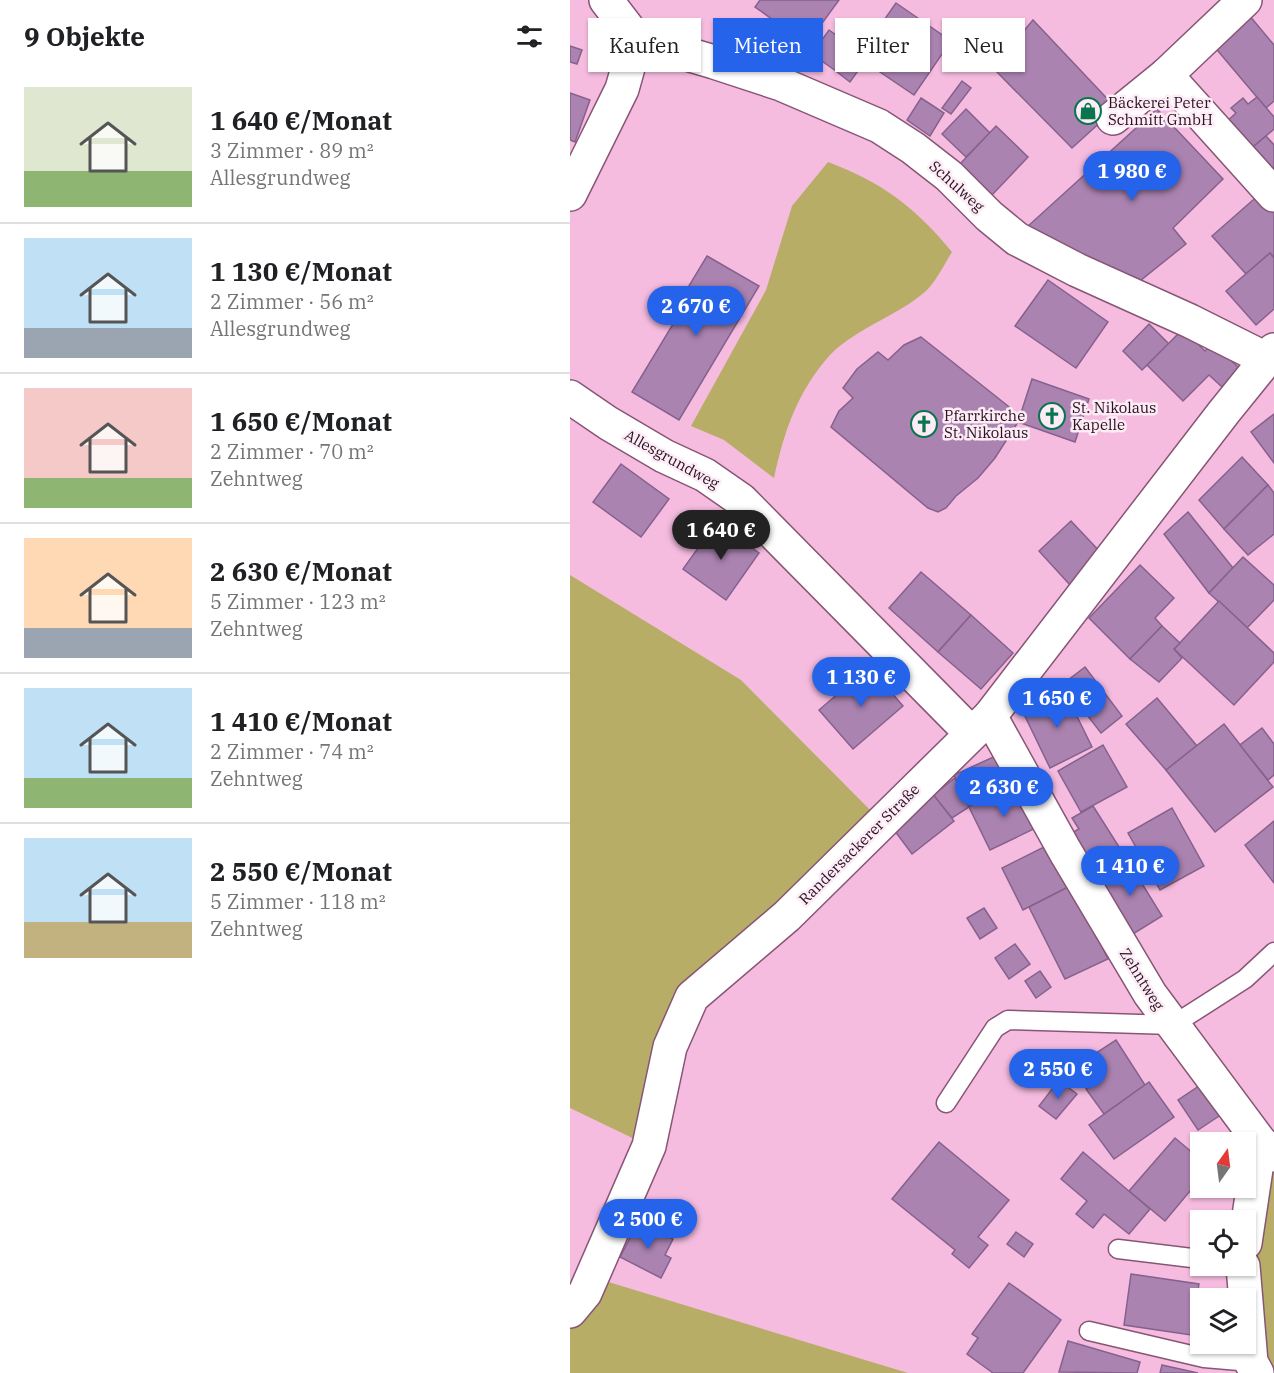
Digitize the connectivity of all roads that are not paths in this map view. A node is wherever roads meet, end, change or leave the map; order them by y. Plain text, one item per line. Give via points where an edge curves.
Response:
1 (606, 0) edge
2 (1245, 0) edge
3 (620, 18) edge
4 (701, 58) edge
5 (627, 72) edge
6 (1166, 75) junction
7 (1113, 118) dead end
8 (570, 194) edge
9 (1274, 195) edge
10 (1270, 354) edge
11 (570, 397) edge
12 (980, 725) junction
13 (1274, 952) edge
14 (1173, 1025) junction
15 (946, 1103) dead end
16 (1267, 1148) edge
17 (1253, 1210) edge
18 (1118, 1249) dead end
19 (1190, 1258) edge
20 (1244, 1276) edge
21 (570, 1311) edge
22 (1089, 1331) dead end
23 (1254, 1367) edge

1 - 3 street
2 - 6 street
4 - 10 street, Schulweg via 781,84 879,126 949,176 1017,239 1077,270
5 - 8 street
6 - 7 street
6 - 9 street
10 - 12 street, Randersackerer Straße
11 - 12 street, Allesgrundweg via 741,500
12 - 14 street, Zehntweg via 1143,984
12 - 21 street, Randersackerer Straße via 787,916 692,997 670,1047 649,1146 585,1293
13 - 14 lane via 1245,979
14 - 15 lane via 1008,1020 995,1028
14 - 16 street, Zehntweg
16 - 17 street, Zehntweg
18 - 19 lane
20 - 23 street
22 - 23 lane

